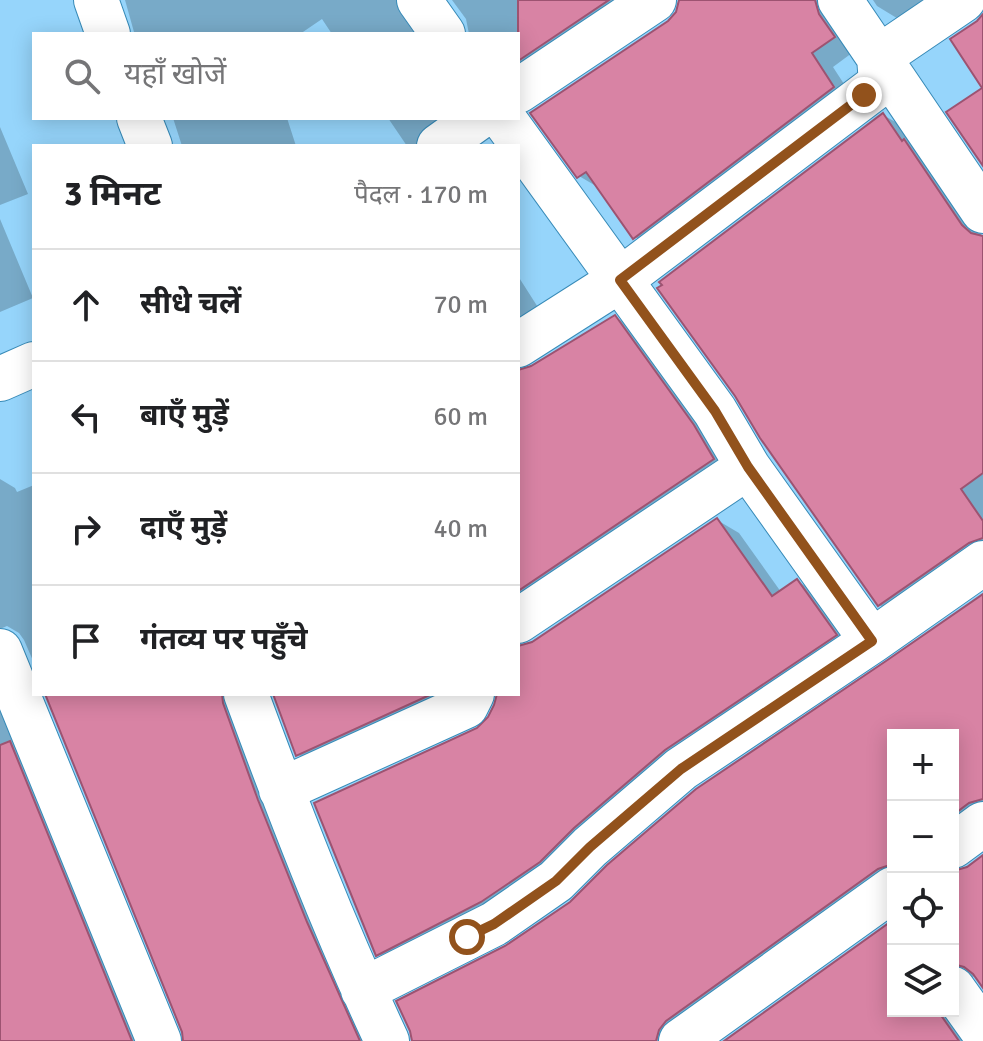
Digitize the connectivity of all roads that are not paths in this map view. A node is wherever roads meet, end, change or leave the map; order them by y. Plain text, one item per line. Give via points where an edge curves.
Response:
1 (96, 0) edge
2 (419, 0) edge
3 (654, 0) edge
4 (840, 0) edge
5 (963, 0) edge
6 (107, 32) edge
7 (442, 32) edge
8 (879, 57) junction
9 (520, 90) edge
10 (140, 120) edge
11 (475, 120) edge
12 (504, 120) edge
13 (149, 144) edge
14 (442, 144) edge
15 (983, 211) edge
16 (620, 280) junction
17 (520, 344) edge
18 (32, 365) edge
19 (0, 379) edge
20 (748, 467) junction
21 (983, 563) edge
22 (520, 620) edge
23 (872, 641) junction
24 (0, 651) edge
25 (247, 696) edge
26 (471, 696) edge
27 (281, 790) junction
28 (983, 824) edge
29 (959, 842) edge
30 (887, 899) edge
31 (363, 990) junction
32 (959, 997) edge
33 (983, 1031) edge
34 (159, 1041) edge
35 (387, 1041) edge
36 (681, 1041) edge

1 - 6 street
2 - 7 street
3 - 9 street
4 - 8 street
5 - 8 street
8 - 15 street
8 - 16 street via 881,83
10 - 13 street
11 - 14 street
12 - 16 street
16 - 17 street
16 - 20 street via 715,411
18 - 19 street
20 - 22 street
20 - 23 street
21 - 23 street
23 - 31 street via 681,769 556,881 494,924
24 - 34 street
25 - 27 street
26 - 27 street via 466,706
27 - 31 street
28 - 29 street
30 - 36 street
31 - 35 street
32 - 33 street

